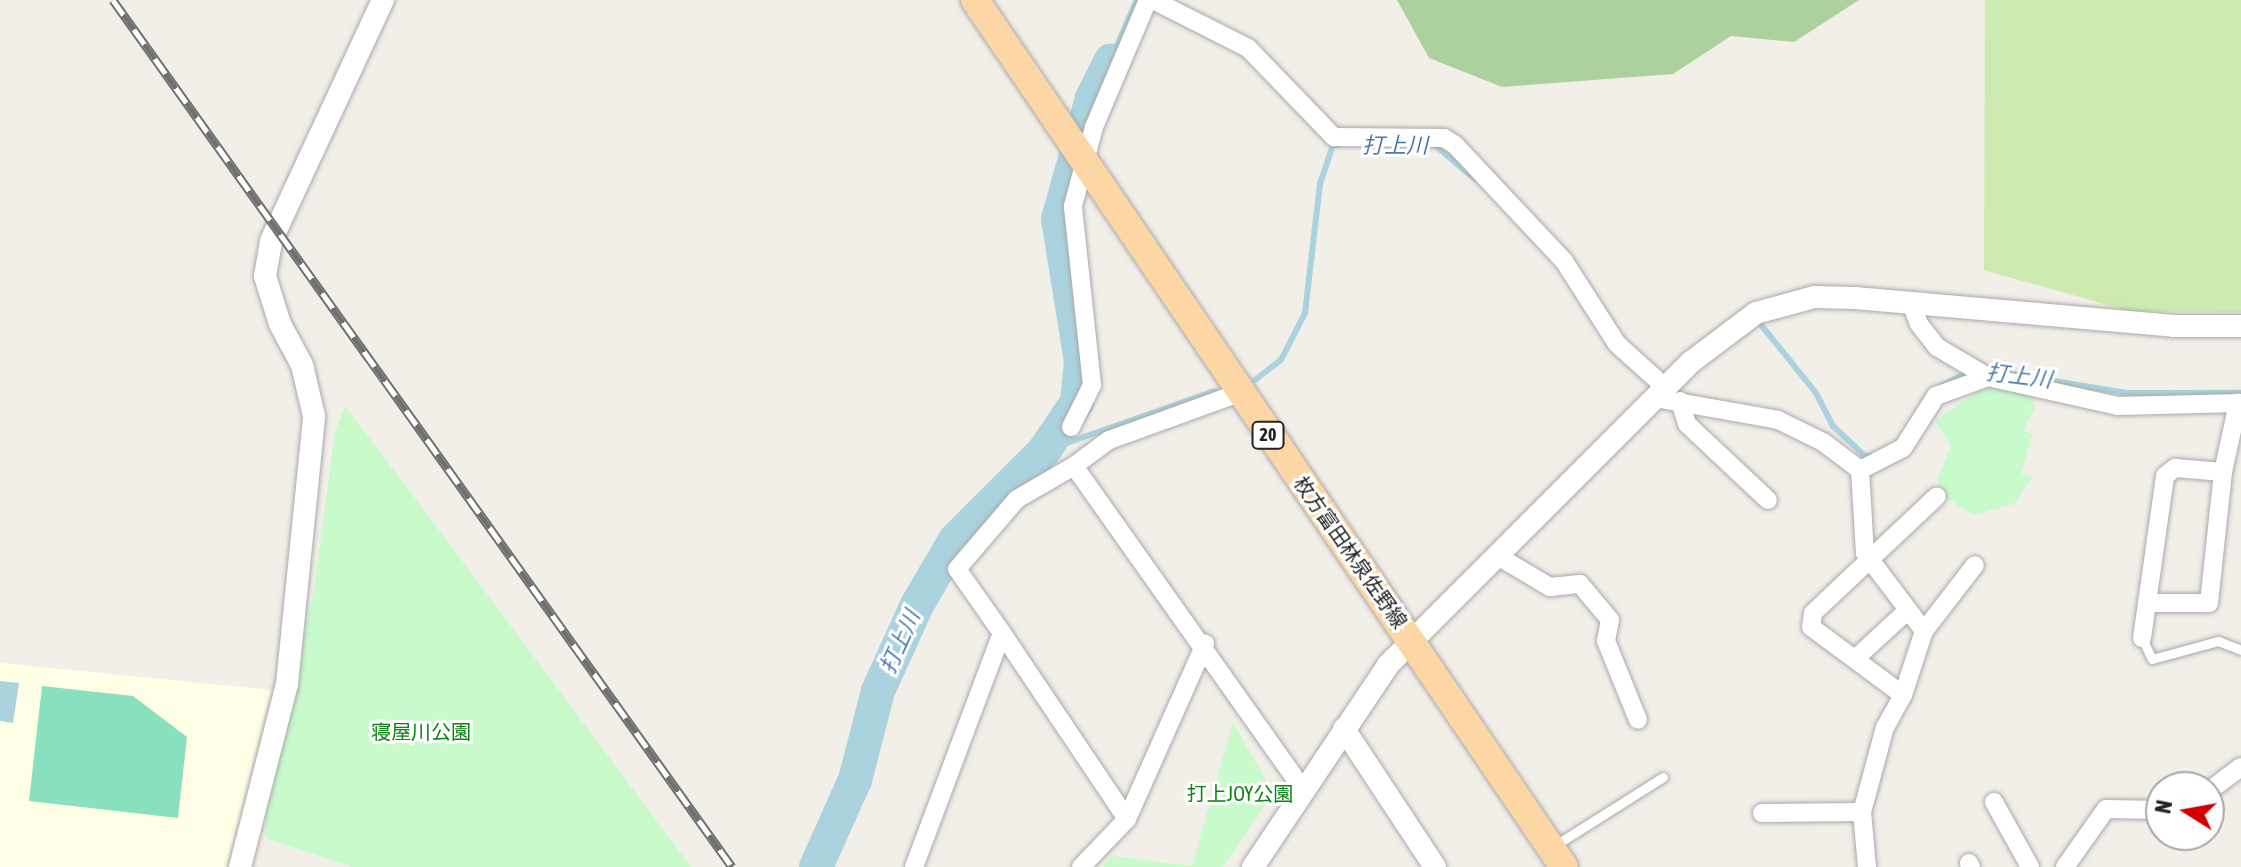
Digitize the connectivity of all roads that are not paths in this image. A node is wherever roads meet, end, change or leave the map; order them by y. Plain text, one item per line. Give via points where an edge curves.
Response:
1 (383, 0) edge
2 (975, 0) edge
3 (1150, 0) edge
4 (1083, 166) junction
5 (1911, 303) junction
6 (2241, 326) edge
7 (1988, 377) junction
8 (1239, 393) junction
9 (1667, 395) junction
10 (2239, 403) edge
11 (1071, 427) dead end
12 (1074, 466) junction
13 (1860, 470) junction
14 (2223, 472) junction
15 (1937, 496) dead end
16 (1768, 500) dead end
17 (1496, 555) junction
18 (1871, 560) junction
19 (1975, 565) dead end
20 (2147, 603) junction
21 (1908, 610) junction
22 (1924, 631) junction
23 (1002, 633) junction
24 (2142, 638) joint
25 (1412, 640) junction
26 (1205, 644) junction
27 (2241, 650) edge
28 (1855, 659) junction
29 (1903, 695) junction
30 (1638, 720) dead end
31 (1344, 729) junction
32 (1663, 777) dead end
33 (1305, 792) junction
34 (1994, 802) dead end
35 (2145, 810) edge
36 (1862, 812) junction
37 (1762, 813) dead end
38 (1127, 819) junction
39 (1558, 858) edge
40 (240, 867) edge
41 (914, 867) edge
42 (1081, 867) edge
43 (1253, 867) edge
44 (1435, 867) edge
45 (1867, 867) edge
46 (2030, 867) edge
47 (2065, 867) edge

1 - 40 street via 271,241 265,276 280,324 302,365 314,416 287,684
2 - 4 main road, 枚方富田林泉佐野線 / 20
3 - 4 street via 1094,127
3 - 9 street via 1248,48 1334,137 1444,138 1455,145 1564,261 1617,344
4 - 8 main road, 枚方富田林泉佐野線 / 20
4 - 11 street via 1073,206 1092,385
5 - 6 street via 2174,326
5 - 7 street via 1937,347
5 - 9 street via 1814,297 1787,302 1731,329
7 - 10 street via 2118,406
7 - 13 street via 1936,396 1903,448
8 - 12 street via 1109,440
8 - 25 main road, 枚方富田林泉佐野線 / 20
9 - 13 street via 1778,420 1823,442
9 - 16 street via 1687,424
9 - 17 street
10 - 14 street
12 - 23 street via 1017,499 957,569
12 - 26 street
13 - 18 street via 1865,553
14 - 20 street via 2175,468 2165,476
14 - 20 street via 2209,603
15 - 18 street
17 - 25 street
17 - 30 street via 1550,587 1580,584 1610,620 1606,641
18 - 21 street
18 - 28 street via 1813,613 1811,627
19 - 22 street
20 - 24 street
21 - 22 street
21 - 28 street
22 - 29 street
23 - 38 street
23 - 41 street
24 - 27 lane via 2152,659 2218,641
25 - 31 street
25 - 39 main road, 枚方富田林泉佐野線 / 20
26 - 33 street
26 - 38 street
28 - 29 street
29 - 36 street via 1885,727
31 - 33 street
31 - 44 street
32 - 39 lane
33 - 43 street
34 - 46 street
35 - 47 street via 2106,809
36 - 37 street
36 - 45 street
38 - 42 street

